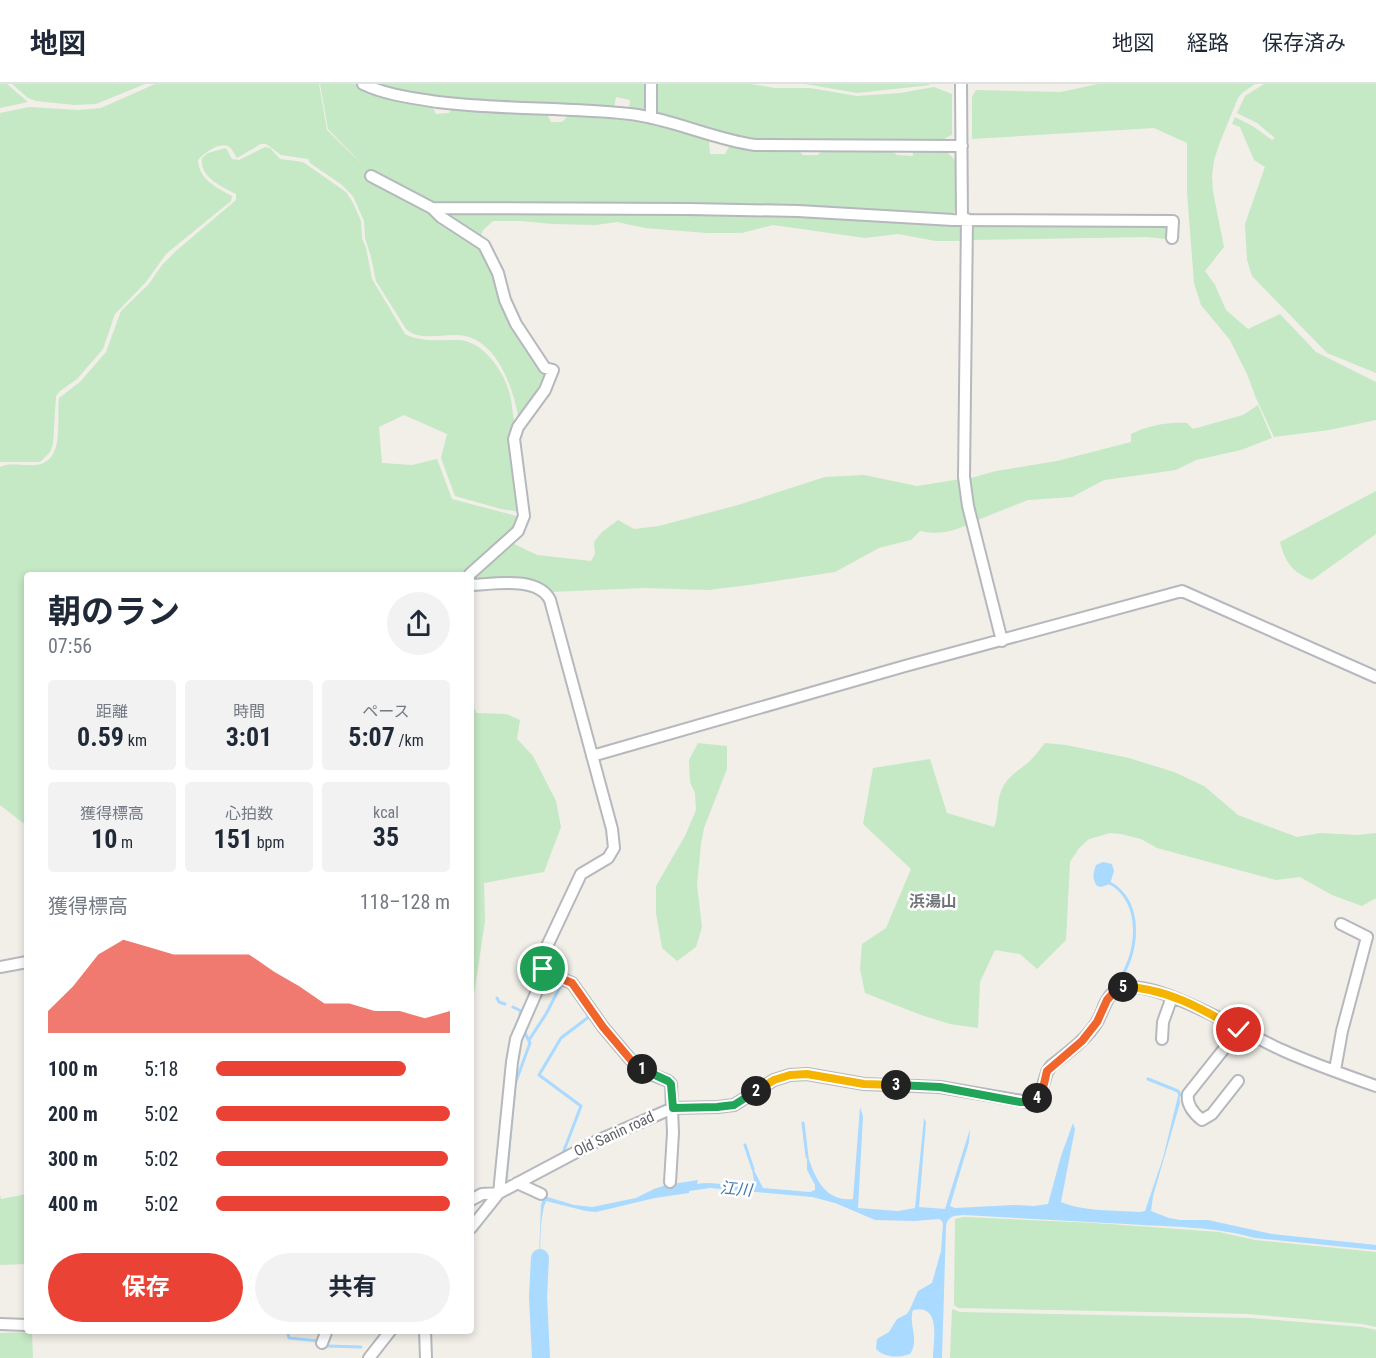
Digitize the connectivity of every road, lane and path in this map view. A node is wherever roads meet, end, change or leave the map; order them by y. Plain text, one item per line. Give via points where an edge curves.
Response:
1 (363, 84) edge
2 (651, 84) edge
3 (961, 84) edge
4 (651, 118) junction
5 (962, 146) junction
6 (371, 176) dead end
7 (432, 208) junction
8 (964, 219) junction
9 (1172, 238) dead end
10 (472, 572) edge
11 (474, 585) edge
12 (1002, 641) junction
13 (1376, 677) edge
14 (592, 756) junction
15 (1341, 924) dead end
16 (24, 963) edge
17 (0, 967) edge
18 (543, 971) junction
19 (1172, 997) junction
20 (1239, 1030) junction
21 (1162, 1039) dead end
22 (1335, 1070) junction
23 (1238, 1082) dead end
24 (1376, 1086) edge
25 (673, 1108) junction
26 (670, 1182) dead end
27 (517, 1183) junction
28 (499, 1193) junction
29 (541, 1194) dead end
30 (474, 1198) edge
31 (474, 1224) edge
32 (0, 1324) edge
33 (24, 1325) edge
34 (325, 1334) edge
35 (388, 1334) edge
36 (425, 1334) edge
37 (322, 1343) dead end
38 (369, 1358) edge
39 (426, 1358) edge

1 - 4 street via 381,92 466,105
2 - 4 street
3 - 5 street
4 - 5 street via 755,145
5 - 8 street
6 - 7 street
7 - 8 street via 798,211
7 - 10 street via 484,245 516,324 545,368 553,370 514,439 524,516 518,531
8 - 9 street via 1173,221
8 - 12 street via 964,477
11 - 14 street via 523,584 546,592
12 - 13 street via 1182,591
12 - 14 street
14 - 18 street via 614,848 608,858 581,874 539,963
15 - 22 street via 1367,937
16 - 17 street
18 - 25 street via 572,983 630,1059 671,1084
18 - 28 street via 516,1039
19 - 20 street, Old Sanin road
19 - 21 street
19 - 25 street, Old Sanin road via 1136,987 1114,992 1082,1041 1047,1071 1040,1095 1028,1102 940,1087 864,1084 807,1074 774,1080 734,1105
20 - 22 street, Old Sanin road
20 - 23 street via 1187,1100 1202,1120 1212,1114
22 - 24 street, Old Sanin road
25 - 26 street
25 - 27 street, Old Sanin road via 597,1141
27 - 28 street, Old Sanin road
27 - 29 street
28 - 30 street
28 - 31 street, Old Sanin road
32 - 33 street
34 - 37 street
35 - 38 street
36 - 39 street

